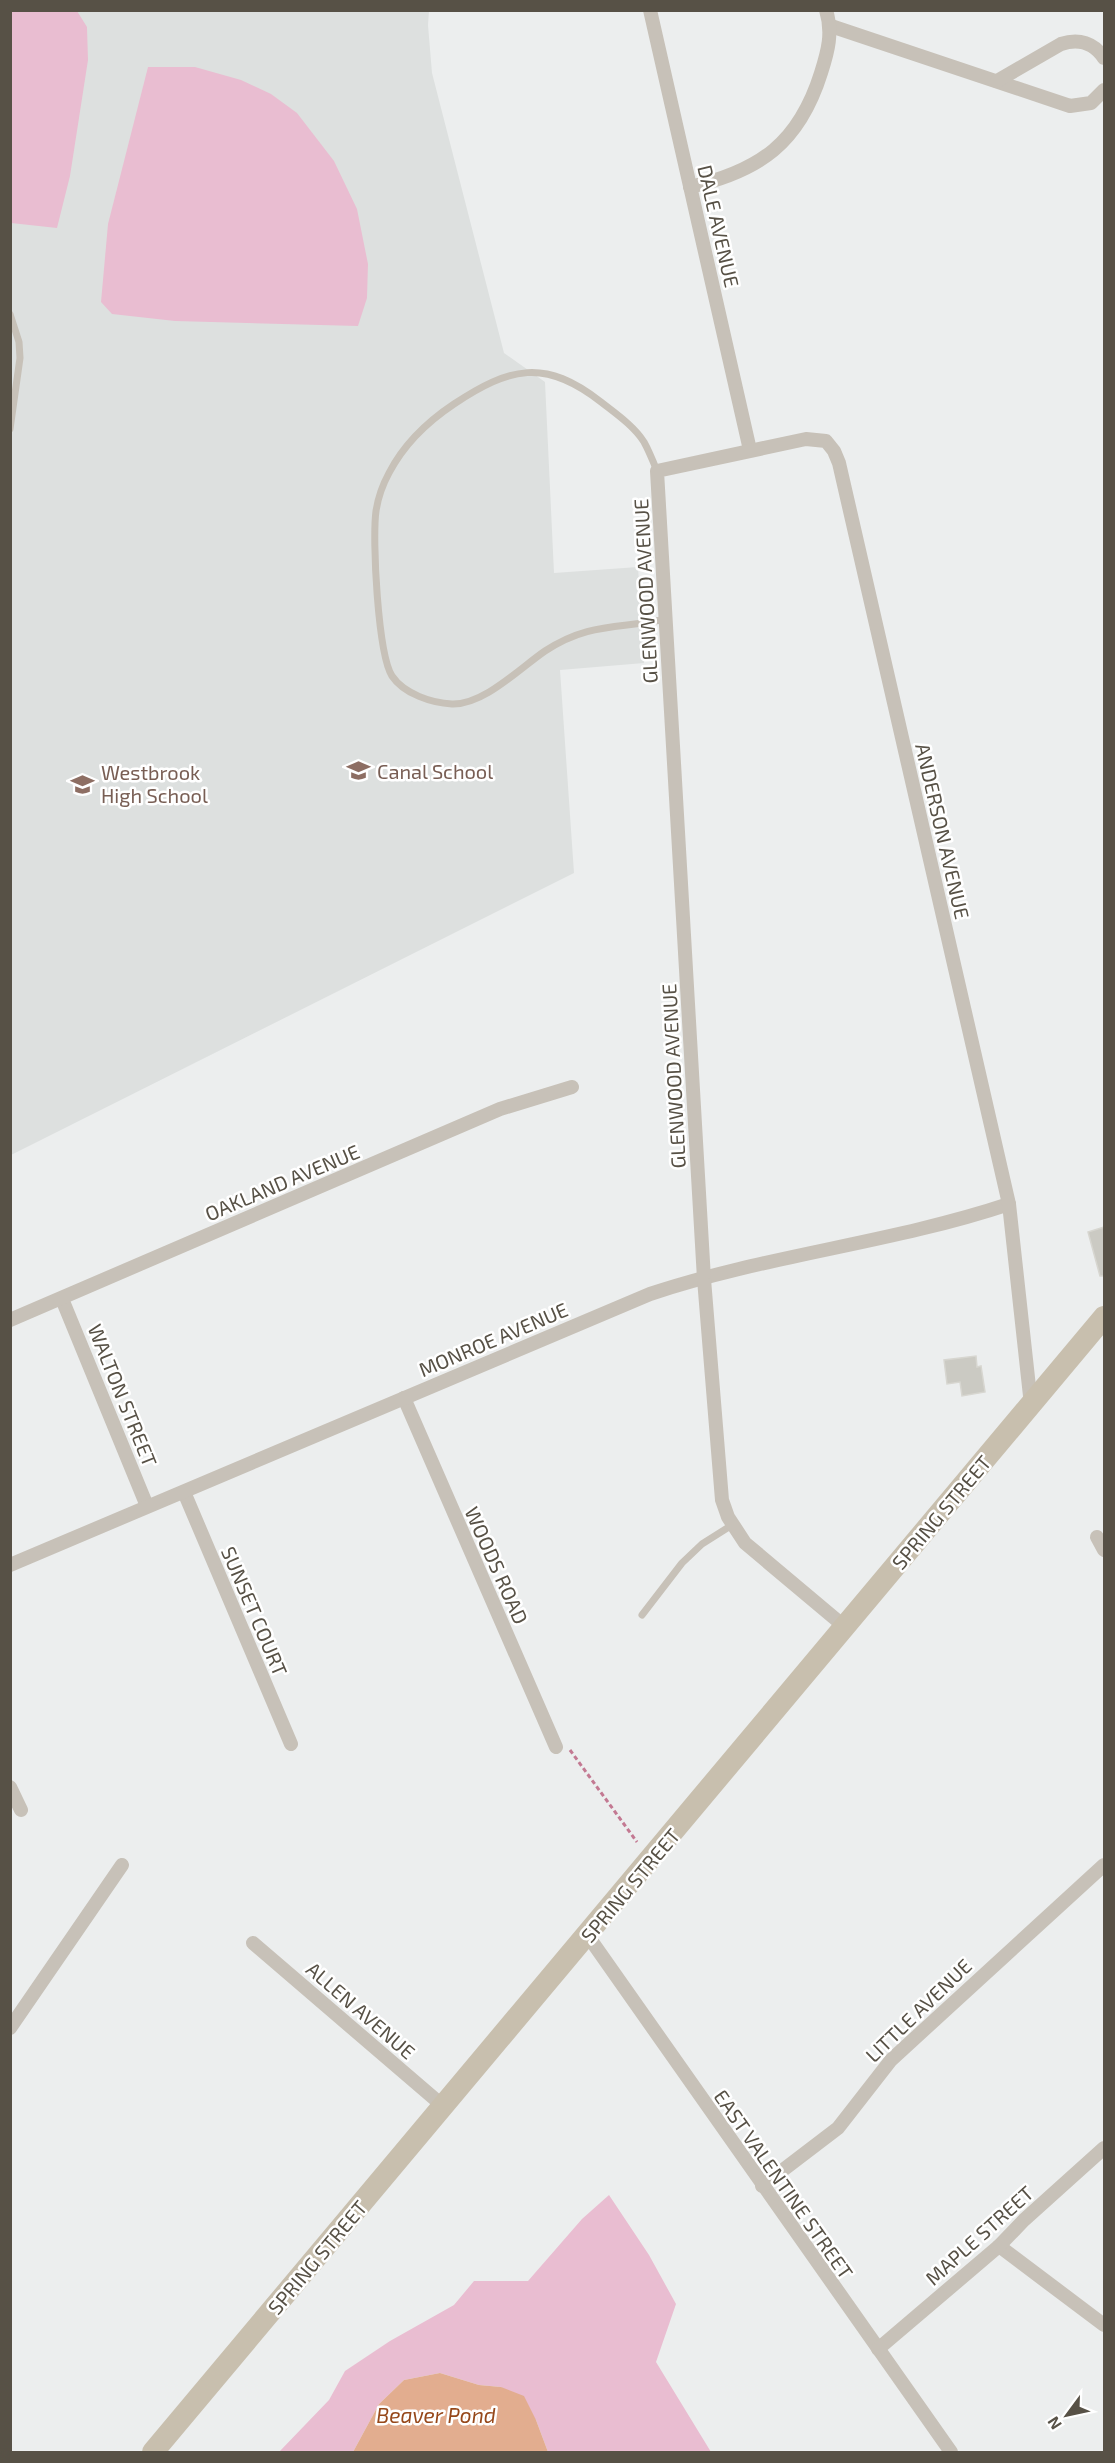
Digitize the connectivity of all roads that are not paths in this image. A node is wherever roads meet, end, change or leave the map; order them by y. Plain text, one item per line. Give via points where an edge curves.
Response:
1 (650, 10) edge
2 (826, 10) edge
3 (831, 26) junction
4 (1104, 58) edge
5 (997, 81) junction
6 (1104, 90) edge
7 (690, 187) junction
8 (10, 314) edge
9 (10, 429) edge
10 (750, 450) junction
11 (657, 471) junction
12 (666, 619) junction
13 (572, 1088) dead end
14 (1009, 1204) junction
15 (704, 1279) junction
16 (62, 1299) junction
17 (1104, 1317) edge
18 (10, 1320) edge
19 (404, 1398) junction
20 (1031, 1405) junction
21 (184, 1492) junction
22 (147, 1506) junction
23 (732, 1525) junction
24 (1097, 1537) dead end
25 (1104, 1550) edge
26 (10, 1565) edge
27 (642, 1615) dead end
28 (845, 1627) junction
29 (291, 1744) dead end
30 (556, 1747) road end
31 (10, 1787) edge
32 (21, 1810) dead end
33 (122, 1865) dead end
34 (1104, 1865) edge
35 (588, 1936) junction
36 (253, 1943) dead end
37 (10, 2028) edge
38 (443, 2106) junction
39 (1104, 2148) edge
40 (762, 2186) junction
41 (999, 2246) junction
42 (1104, 2325) edge
43 (878, 2349) junction
44 (153, 2452) edge
45 (951, 2452) edge

1 - 7 street, DALE AVENUE
2 - 3 street
3 - 5 street
3 - 7 street via 819,82 806,112 788,138 753,165 714,182
4 - 5 street via 1092,45 1072,41
5 - 6 street via 1075,107 1091,103
7 - 10 street, DALE AVENUE
8 - 9 lane via 20,358
10 - 11 street, ANDERSON AVENUE
10 - 14 street, ANDERSON AVENUE via 817,438 826,441 839,463
11 - 12 street, GLENWOOD AVENUE
11 - 12 lane via 643,440 620,417 566,379 531,372 512,374 475,390 411,440 381,491 374,527 386,662 404,688 435,701 454,704 474,700 545,651 585,631
12 - 15 street, GLENWOOD AVENUE
13 - 16 street, OAKLAND AVENUE via 500,1109
14 - 15 street, MONROE AVENUE via 965,1218
14 - 20 street, ANDERSON AVENUE
15 - 19 street, MONROE AVENUE via 650,1294
15 - 23 street, GLENWOOD AVENUE via 722,1500
16 - 18 street, OAKLAND AVENUE
16 - 22 street, WALTON STREET
17 - 20 main road, SPRING STREET
19 - 21 street, MONROE AVENUE
19 - 30 street, WOODS ROAD
20 - 28 main road, SPRING STREET
21 - 22 street, MONROE AVENUE
21 - 29 street, SUNSET COURT
22 - 26 street, MONROE AVENUE
23 - 27 lane via 702,1544 682,1563
23 - 28 street, GLENWOOD AVENUE via 745,1543
24 - 25 street
28 - 35 main road, SPRING STREET
31 - 32 street
33 - 37 street
34 - 40 street, LITTLE AVENUE via 891,2060 837,2128
35 - 38 main road, SPRING STREET
35 - 40 street, EAST VALENTINE STREET
36 - 38 street, ALLEN AVENUE
38 - 44 main road, SPRING STREET
39 - 41 street, MAPLE STREET
40 - 43 street, EAST VALENTINE STREET
41 - 42 street
41 - 43 street, MAPLE STREET
43 - 45 street, EAST VALENTINE STREET

